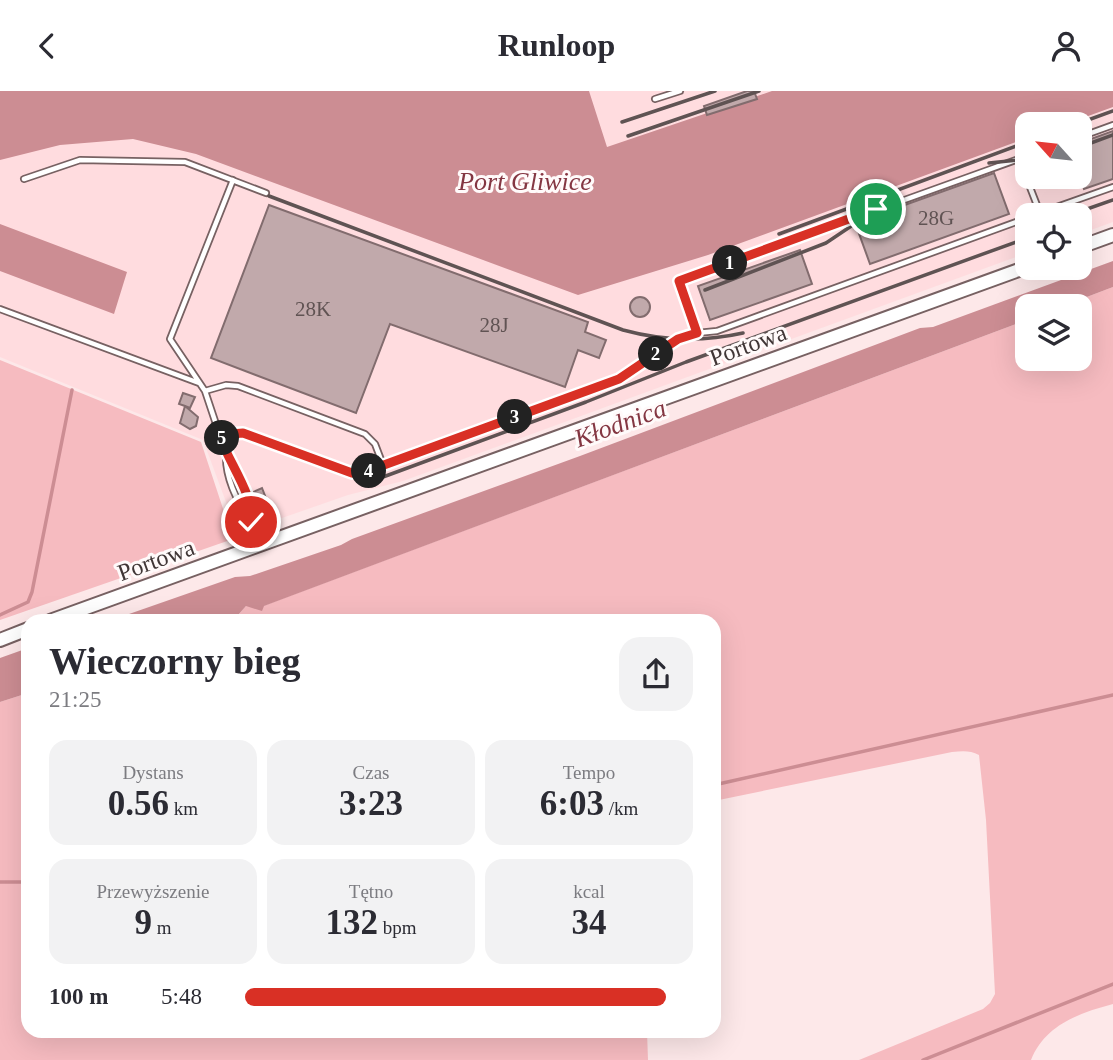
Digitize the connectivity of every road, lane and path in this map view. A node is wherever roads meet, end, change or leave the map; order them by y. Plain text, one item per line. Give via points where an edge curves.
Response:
1 (680, 91) edge
2 (655, 99) dead end
3 (1113, 125) edge
4 (1092, 133) edge
5 (1015, 160) edge
6 (24, 179) dead end
7 (233, 180) junction
8 (1113, 187) edge
9 (266, 193) dead end
10 (1068, 203) edge
11 (1015, 222) edge
12 (1113, 235) edge
13 (1092, 243) edge
14 (1015, 271) edge
15 (0, 309) edge
16 (697, 333) junction
17 (200, 383) junction
18 (205, 391) junction
19 (221, 439) junction
20 (383, 465) junction
21 (261, 544) junction
22 (69, 614) edge
23 (21, 632) edge
24 (0, 639) edge

1 - 2 lane
3 - 4 lane
5 - 16 lane via 679,281
6 - 7 lane via 80,160 185,162
7 - 9 lane
7 - 17 lane via 170,339
8 - 10 lane
11 - 16 lane via 717,331
12 - 13 street
14 - 21 street, Portowa
15 - 17 lane
16 - 20 lane via 678,339 619,379
17 - 18 lane
18 - 19 lane
18 - 20 lane via 238,386 365,434 375,444
19 - 20 lane via 243,433 352,473
19 - 21 lane via 245,518
21 - 22 street, Portowa
23 - 24 street

